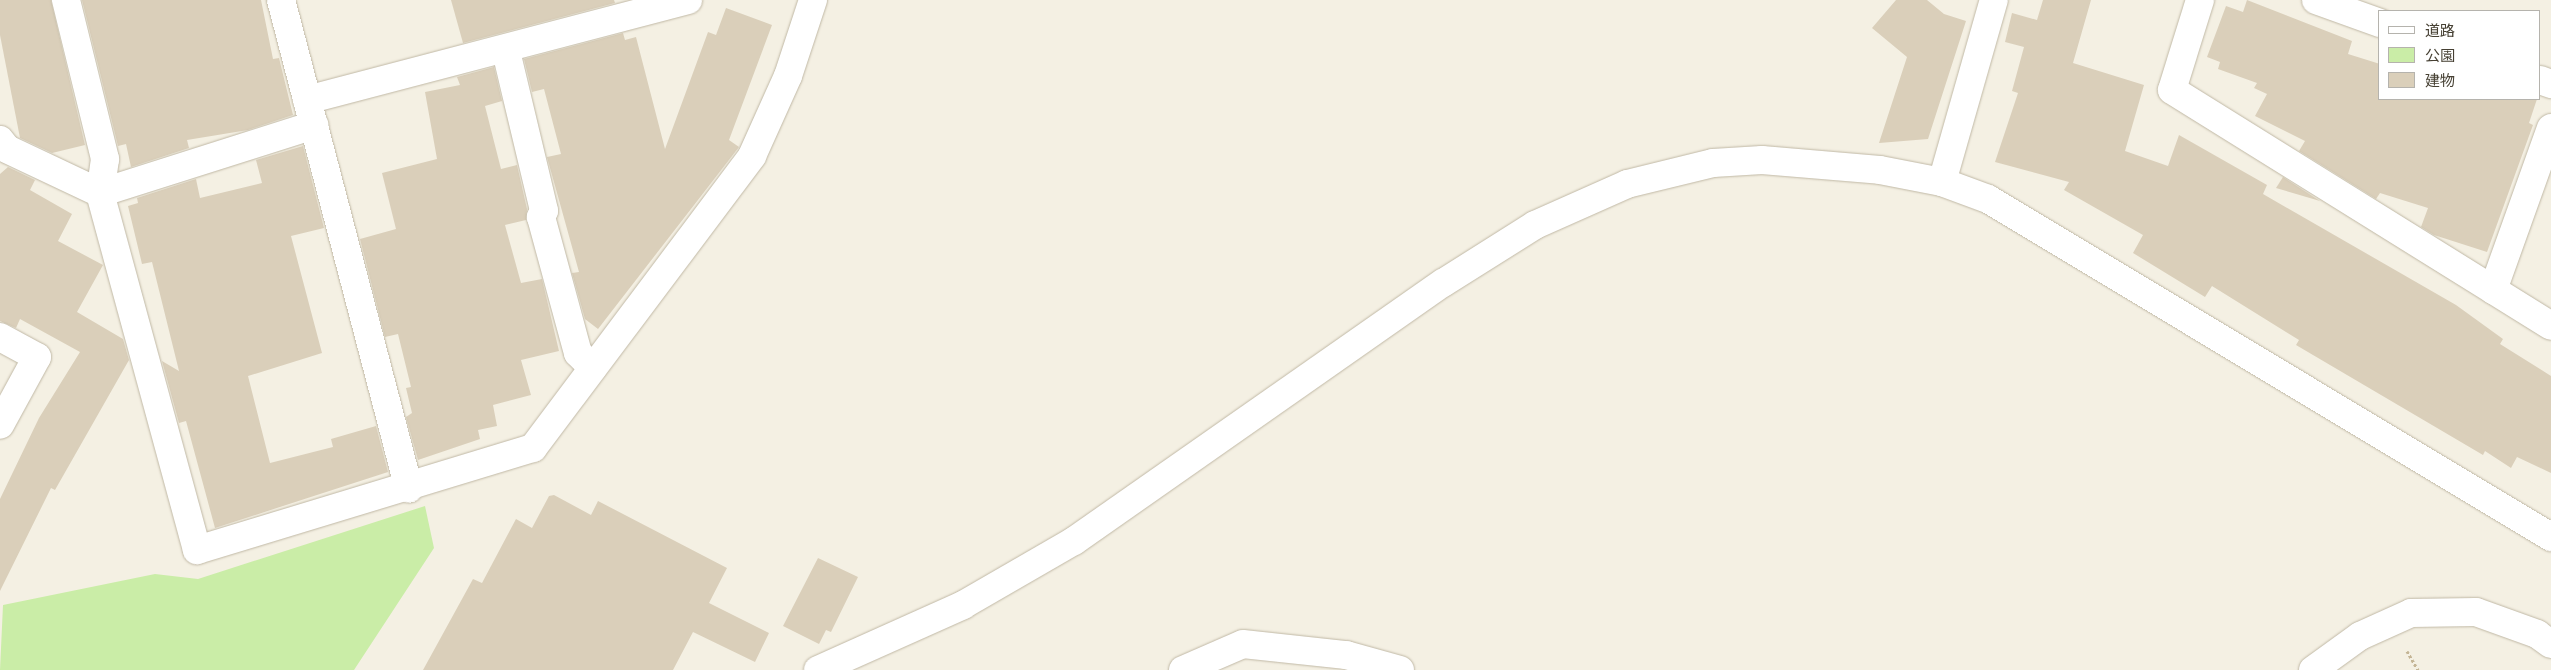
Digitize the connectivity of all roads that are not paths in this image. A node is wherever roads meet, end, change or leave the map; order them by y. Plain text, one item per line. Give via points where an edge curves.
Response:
1 (66, 0) edge
2 (281, 0) edge
3 (688, 0) edge
4 (813, 0) edge
5 (2200, 0) edge
6 (2316, 0) edge
7 (1991, 1) edge
8 (2378, 22) edge
9 (506, 51) junction
10 (311, 112) junction
11 (2551, 128) edge
12 (0, 140) edge
13 (1942, 182) junction
14 (100, 193) junction
15 (2493, 290) junction
16 (2551, 326) edge
17 (0, 337) edge
18 (593, 368) junction
19 (0, 425) edge
20 (409, 489) junction
21 (2551, 537) edge
22 (2551, 644) edge
23 (832, 668) edge
24 (1182, 670) edge
25 (1400, 670) edge
26 (2313, 670) edge

1 - 14 street via 105,158
2 - 10 street
3 - 9 street
4 - 18 street via 788,76 752,156
5 - 15 street via 2172,90
6 - 8 street
7 - 13 street
9 - 10 street
9 - 18 street via 544,211 541,217 575,344
10 - 14 street
10 - 20 street
11 - 15 street
12 - 14 street via 7,149
13 - 21 street via 2028,220
13 - 23 street via 1871,169 1762,160 1666,172 1586,201 1535,225 1443,283 1074,541 964,605
14 - 20 street via 197,550
15 - 16 street
17 - 19 street via 37,357
18 - 20 street via 533,448
22 - 26 street via 2537,634 2476,612 2411,613 2360,636
24 - 25 street via 1243,644 1346,654

